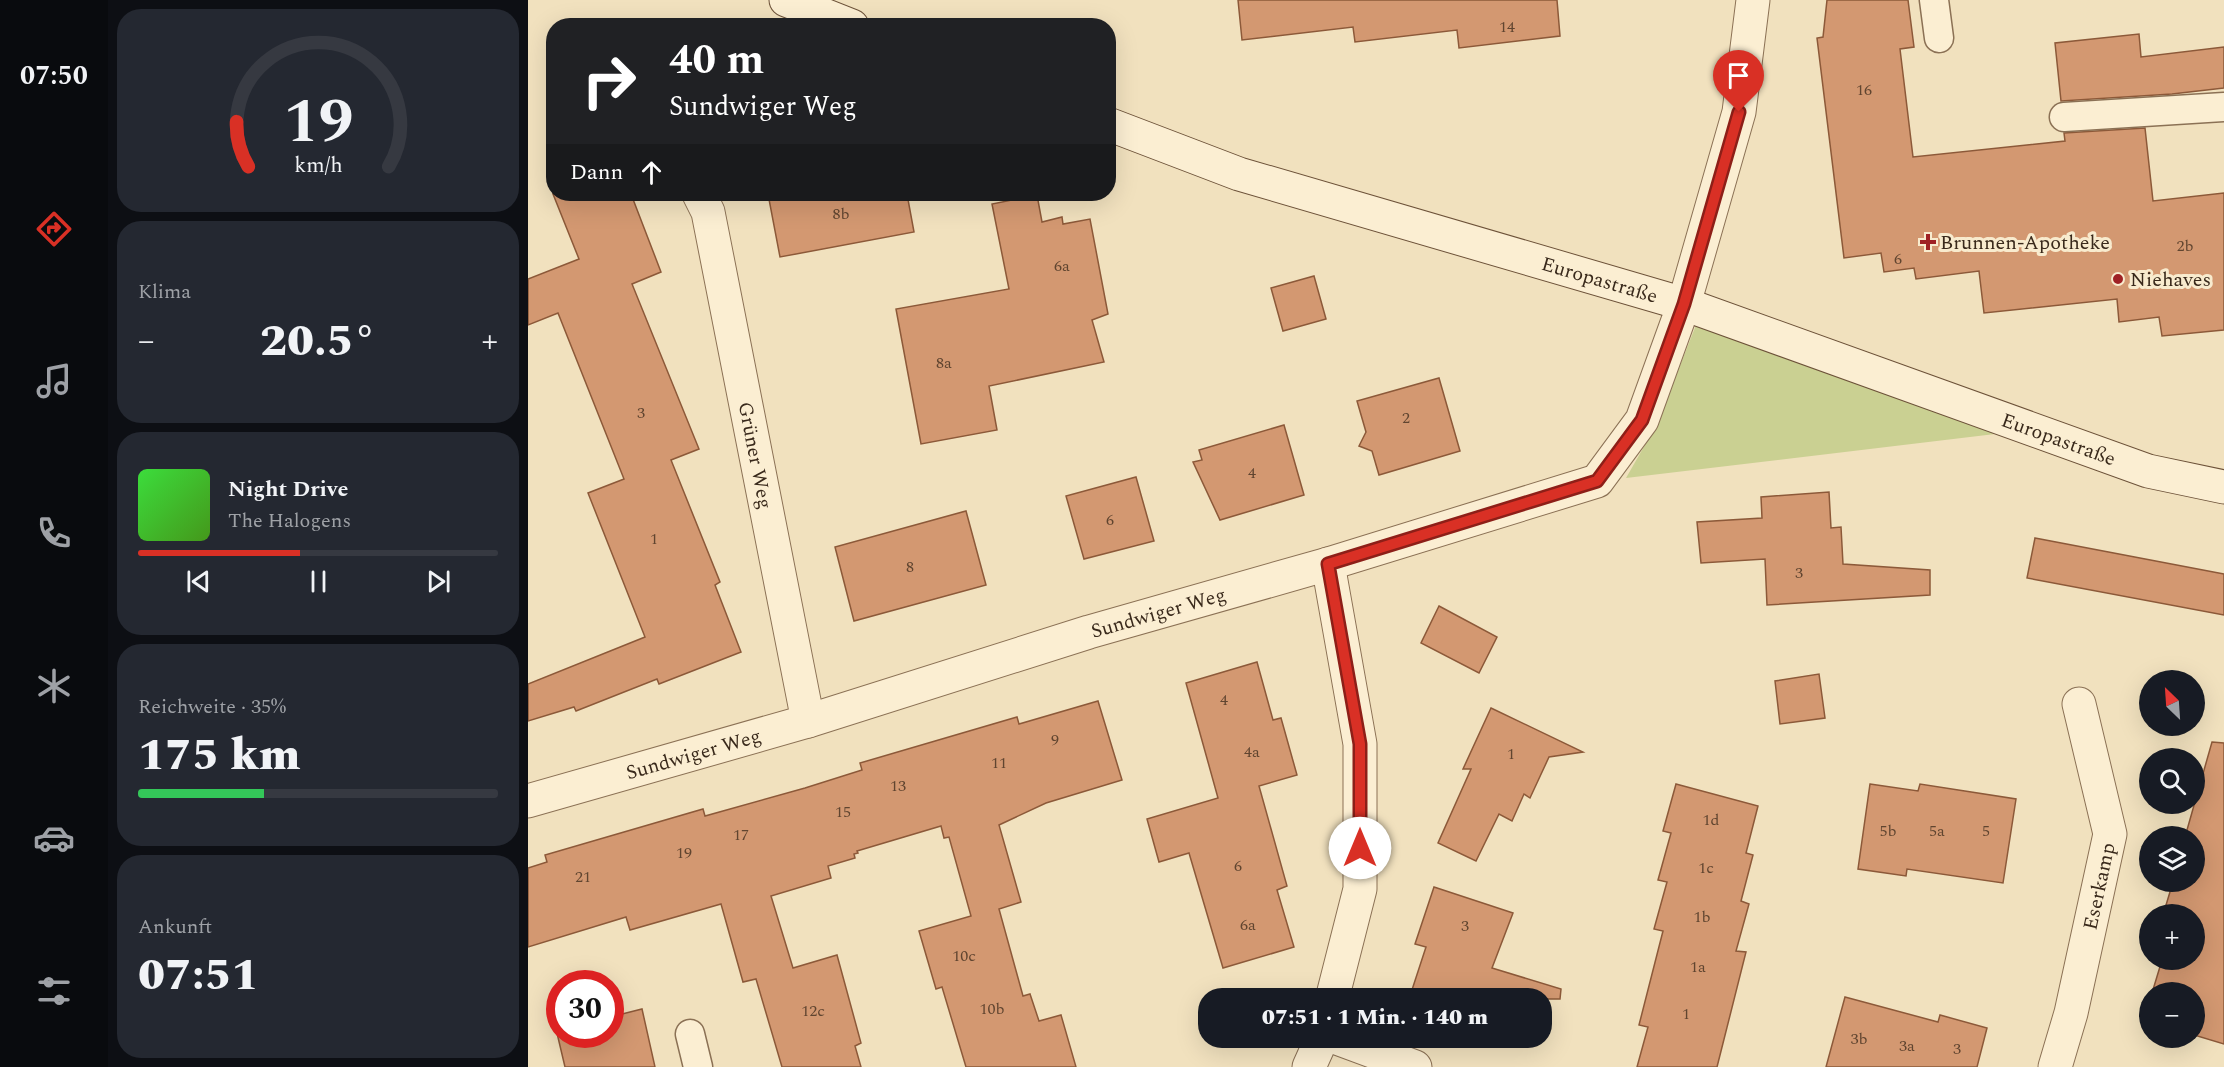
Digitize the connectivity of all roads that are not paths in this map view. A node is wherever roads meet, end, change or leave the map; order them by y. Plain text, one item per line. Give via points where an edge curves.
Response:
1 (786, 0) edge
2 (1753, 0) edge
3 (1934, 0) edge
4 (832, 18) edge
5 (1939, 38) dead end
6 (2224, 107) edge
7 (2064, 117) dead end
8 (1116, 127) edge
9 (702, 201) edge
10 (1684, 304) junction
11 (2224, 487) edge
12 (1328, 564) junction
13 (2079, 704) dead end
14 (808, 720) junction
15 (528, 801) edge
16 (1335, 988) edge
17 (690, 1034) dead end
18 (1318, 1048) edge
19 (1365, 1048) edge
20 (698, 1067) edge
21 (1309, 1067) edge
22 (1415, 1067) edge
23 (2055, 1067) edge

1 - 4 street
2 - 10 street, Sundwiger Weg via 1739,112
3 - 5 lane
6 - 7 lane
8 - 10 street, Europastraße via 1239,174
9 - 14 street, Grüner Weg via 708,212
10 - 11 street, Europastraße via 2148,471
10 - 12 street, Sundwiger Weg via 1642,420 1597,481
12 - 14 street, Sundwiger Weg via 1089,632
12 - 16 street via 1360,744 1360,889
13 - 23 street, Eserkamp via 2110,834 2071,1013
14 - 15 street, Sundwiger Weg
17 - 20 lane
18 - 21 street
19 - 22 street

